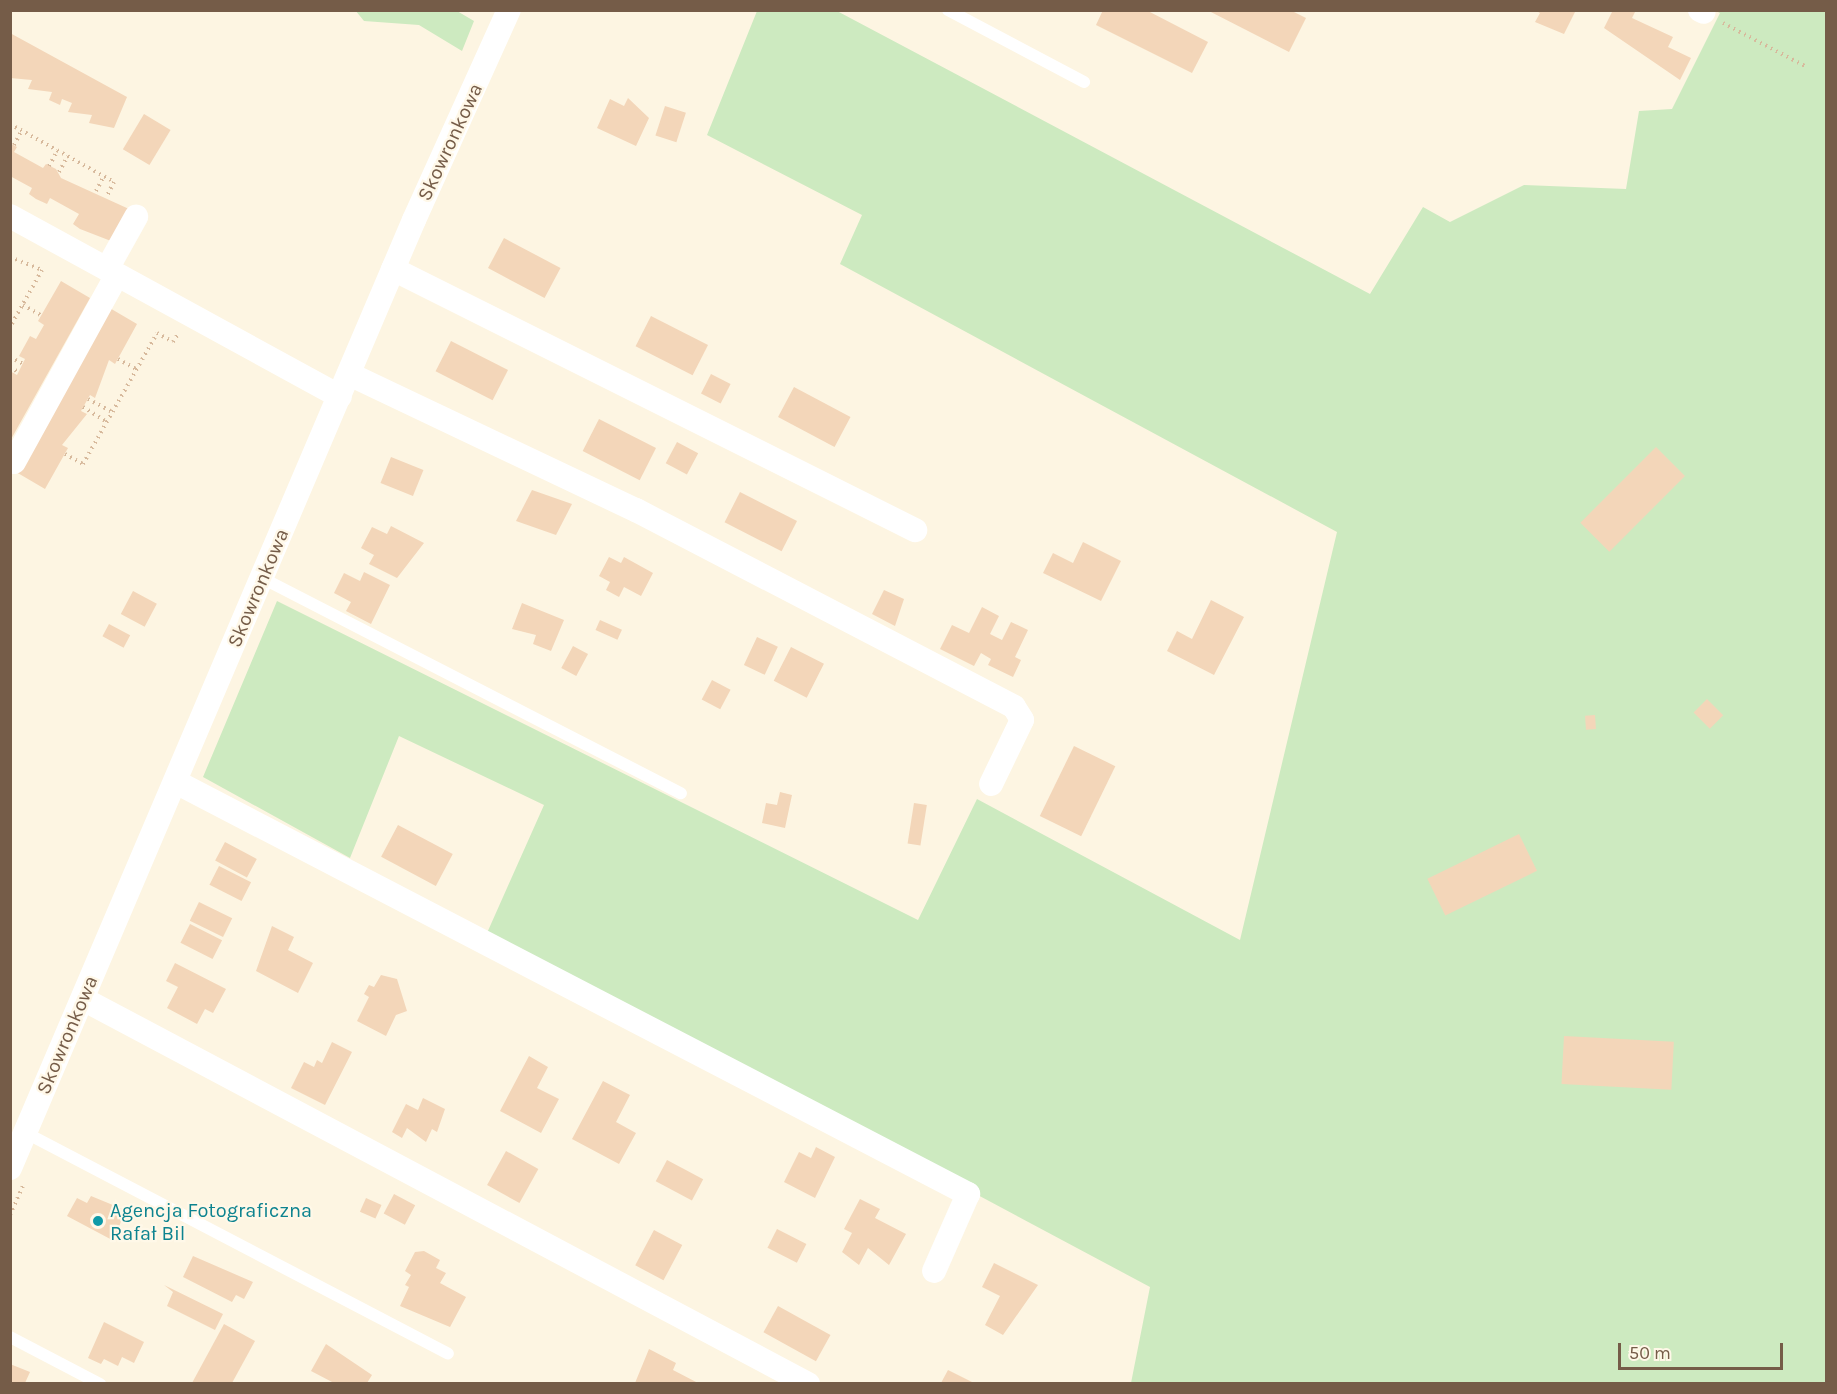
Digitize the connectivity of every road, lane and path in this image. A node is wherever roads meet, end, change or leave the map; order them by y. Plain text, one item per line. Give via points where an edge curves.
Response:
1 (509, 10) edge
2 (948, 10) edge
3 (1702, 11) edge
4 (1805, 66) dead end
5 (1084, 82) dead end
6 (11, 124) edge
7 (22, 130) junction
8 (14, 145) dead end
9 (58, 150) junction
10 (68, 156) junction
11 (49, 166) dead end
12 (59, 172) dead end
13 (104, 177) junction
14 (96, 191) dead end
15 (106, 196) dead end
16 (10, 216) edge
17 (136, 217) dead end
18 (10, 257) edge
19 (393, 269) junction
20 (112, 272) junction
21 (23, 305) junction
22 (42, 316) dead end
23 (10, 327) edge
24 (173, 342) dead end
25 (10, 357) edge
26 (118, 359) dead end
27 (23, 364) dead end
28 (10, 367) edge
29 (136, 369) junction
30 (18, 372) dead end
31 (349, 374) junction
32 (340, 397) junction
33 (88, 399) dead end
34 (83, 407) dead end
35 (112, 412) junction
36 (107, 422) junction
37 (65, 454) dead end
38 (14, 462) dead end
39 (915, 530) dead end
40 (262, 578) junction
41 (176, 782) junction
42 (991, 784) dead end
43 (681, 793) dead end
44 (83, 999) junction
45 (26, 1133) junction
46 (10, 1168) edge
47 (934, 1271) dead end
48 (10, 1337) edge
49 (448, 1354) dead end
50 (100, 1383) edge
51 (808, 1383) edge

1 - 19 street, Skowronkowa
2 - 5 lane
3 - 4 path
6 - 7 path
7 - 8 path
7 - 9 path
9 - 10 path
9 - 11 path
10 - 12 path
10 - 13 path
13 - 14 path
13 - 15 path via 114,182
16 - 20 street
17 - 20 street
18 - 21 path via 42,270
19 - 31 street, Skowronkowa
19 - 39 street
20 - 32 street
20 - 38 street
21 - 22 path
21 - 23 path
24 - 29 path via 157,333
25 - 27 path
26 - 29 path
28 - 30 path
29 - 35 path
31 - 32 street, Skowronkowa
31 - 42 street via 636,510 1014,707 1022,720
32 - 40 street, Skowronkowa
33 - 35 path
34 - 36 path
35 - 36 path
36 - 37 path via 83,464
40 - 41 street, Skowronkowa
40 - 43 lane
41 - 44 street, Skowronkowa
41 - 47 street via 968,1194
44 - 45 street, Skowronkowa
44 - 51 street
45 - 46 street, Skowronkowa
45 - 49 lane
48 - 50 lane

